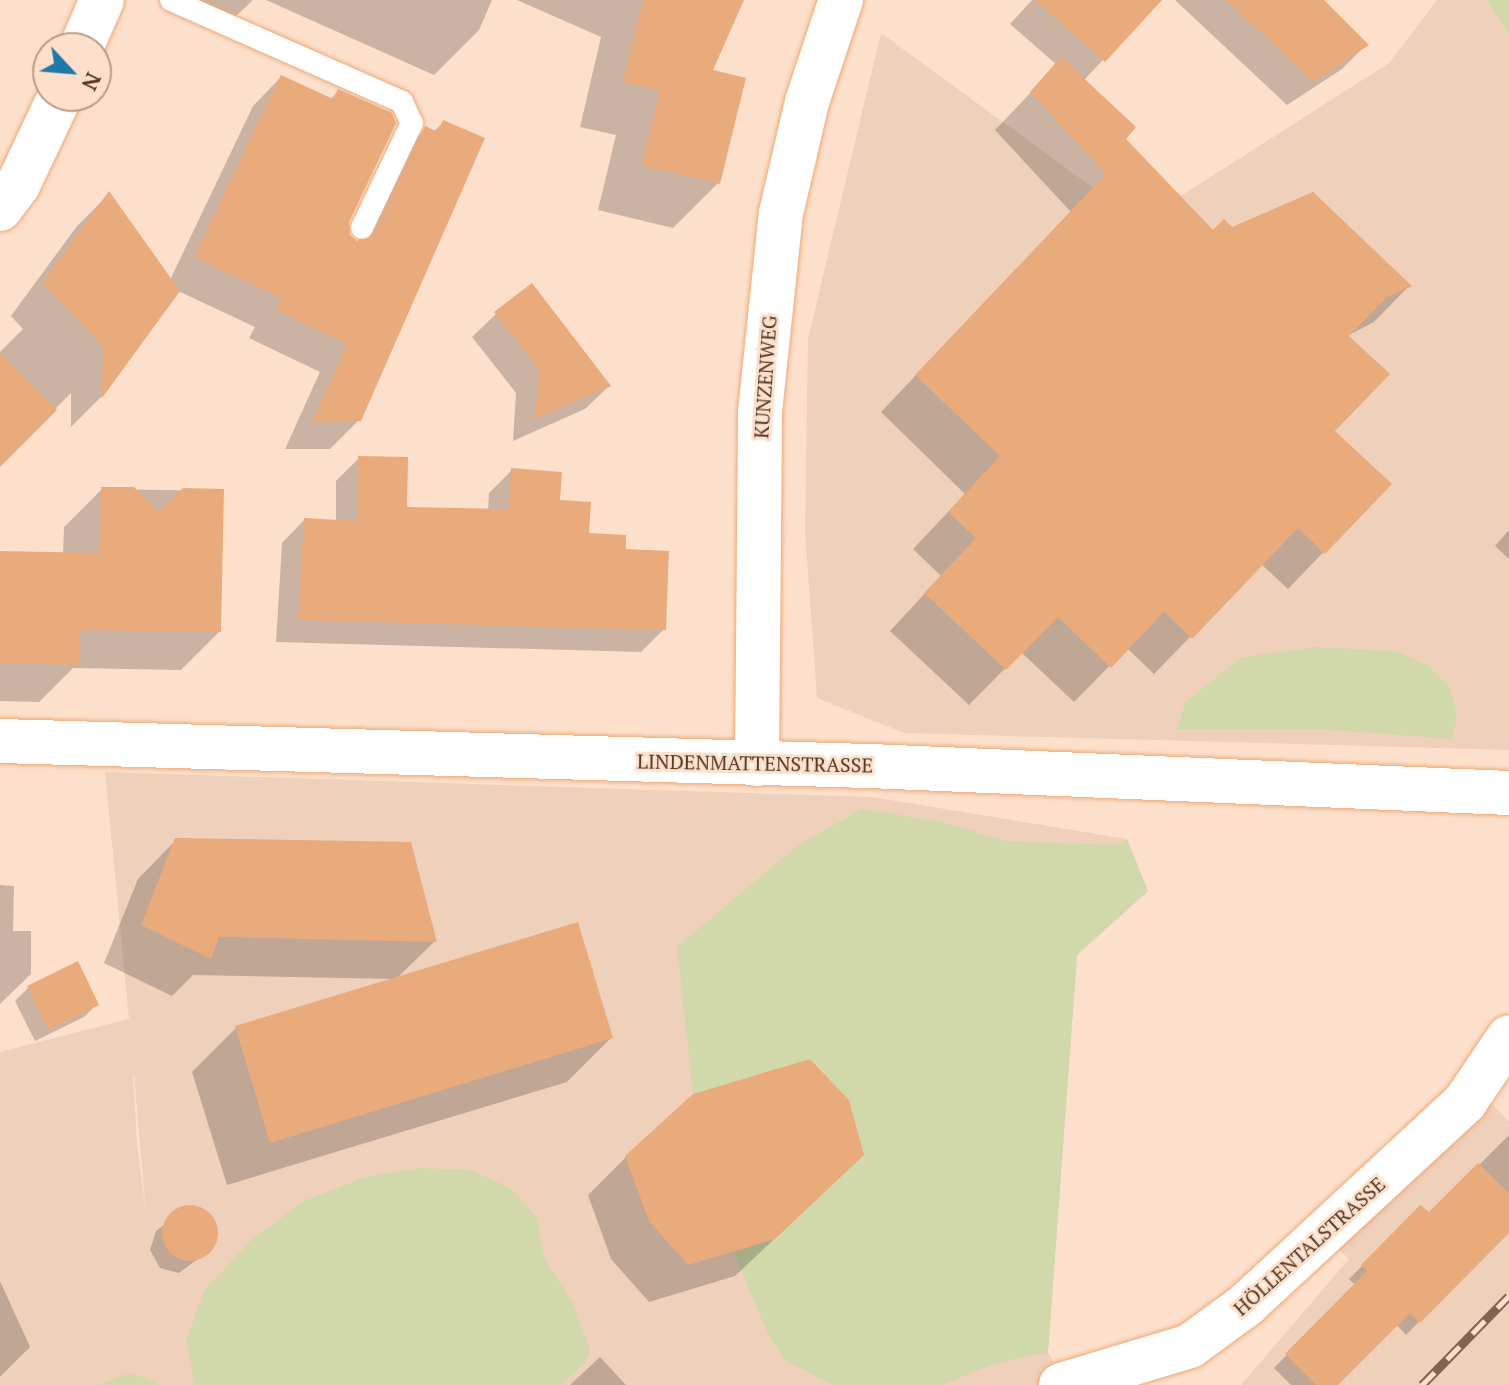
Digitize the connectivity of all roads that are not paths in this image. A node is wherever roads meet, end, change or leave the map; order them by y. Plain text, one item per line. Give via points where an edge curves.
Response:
1 (102, 0) edge
2 (171, 0) edge
3 (841, 0) edge
4 (88, 32) edge
5 (52, 112) edge
6 (0, 209) edge
7 (362, 228) dead end
8 (0, 741) edge
9 (757, 764) junction
10 (1509, 793) edge
11 (1509, 1037) edge
12 (1061, 1385) edge

1 - 4 street
2 - 7 lane via 402,102 412,123
3 - 9 street, KUNZENWEG via 807,102 781,213 760,412
5 - 6 street via 18,185
8 - 9 street, LINDENMATTENSTRASSE
9 - 10 street, LINDENMATTENSTRASSE
11 - 12 street, HÖLLENTALSTRASSE via 1465,1102 1246,1305 1190,1346

